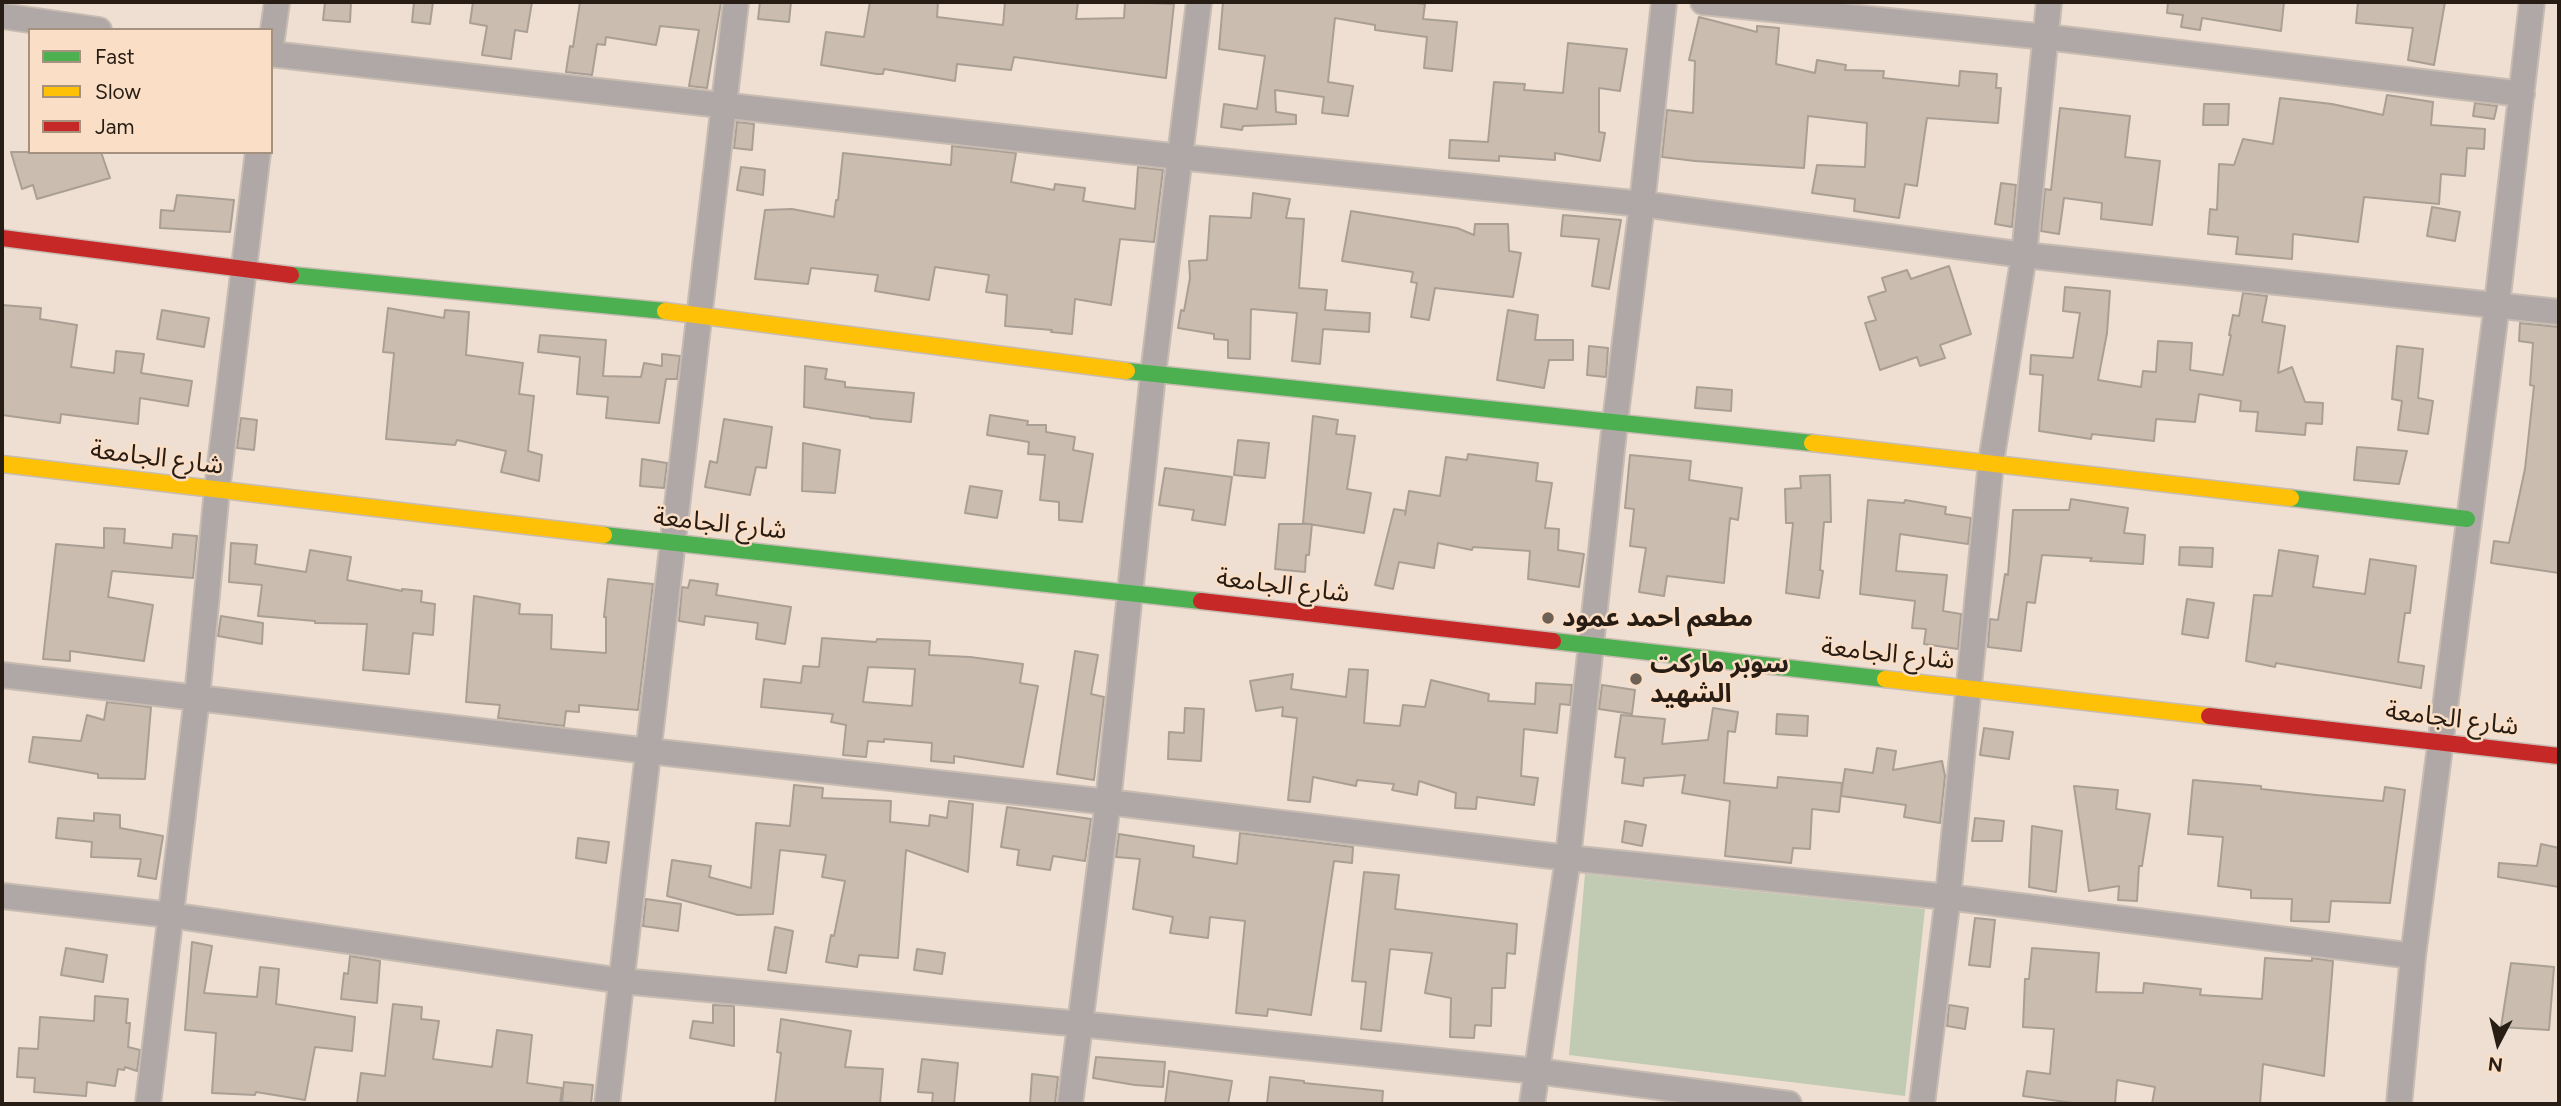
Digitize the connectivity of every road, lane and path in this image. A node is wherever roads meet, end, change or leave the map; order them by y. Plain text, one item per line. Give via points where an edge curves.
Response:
1 (276, 2) edge
2 (736, 2) edge
3 (1199, 2) edge
4 (1664, 2) edge
5 (1703, 2) edge
6 (2049, 2) edge
7 (2532, 2) edge
8 (2, 16) edge
9 (85, 28) edge
10 (273, 28) edge
11 (2046, 37) junction
12 (273, 54) edge
13 (2522, 94) junction
14 (725, 107) junction
15 (258, 154) edge
16 (1180, 157) junction
17 (1642, 204) junction
18 (2, 238) edge
19 (2024, 255) junction
20 (244, 270) junction
21 (2497, 304) junction
22 (2559, 312) edge
23 (701, 315) junction
24 (1153, 374) junction
25 (1615, 422) junction
26 (1991, 462) junction
27 (2, 464) edge
28 (217, 490) junction
29 (2467, 519) junction
30 (671, 544) junction
31 (1129, 593) junction
32 (1591, 647) junction
33 (2, 675) edge
34 (1969, 687) junction
35 (197, 696) junction
36 (2441, 743) junction
37 (649, 751) junction
38 (2559, 756) edge
39 (1108, 802) junction
40 (1568, 858) junction
41 (2, 896) edge
42 (1948, 897) junction
43 (170, 915) junction
44 (2413, 956) junction
45 (622, 981) junction
46 (1080, 1024) junction
47 (1536, 1071) junction
48 (148, 1104) edge
49 (607, 1104) edge
50 (1070, 1104) edge
51 (1532, 1104) edge
52 (1789, 1104) edge
53 (1922, 1104) edge
54 (2399, 1104) edge

1 - 10 street
2 - 14 street
3 - 16 street
4 - 17 street
5 - 11 street
6 - 11 street
7 - 13 street
8 - 9 street
11 - 13 street
11 - 19 street
12 - 14 street
13 - 21 street
14 - 16 street
14 - 23 street
15 - 20 street
16 - 17 street
16 - 24 street
17 - 19 street
17 - 25 street
18 - 20 street
19 - 21 street
19 - 26 street
20 - 23 street
20 - 28 street
21 - 22 street
21 - 29 street
23 - 24 street
23 - 30 street
24 - 25 street
24 - 31 street
25 - 26 street
25 - 32 street
26 - 29 street
26 - 34 street
27 - 28 street, شارع الجامعة
28 - 30 street, شارع الجامعة
28 - 35 street
29 - 36 street
30 - 31 street, شارع الجامعة
30 - 37 street
31 - 32 street, شارع الجامعة
31 - 39 street
32 - 34 street, شارع الجامعة
32 - 40 street
33 - 35 street
34 - 36 street, شارع الجامعة
34 - 42 street
35 - 37 street
35 - 43 street
36 - 38 street, شارع الجامعة
36 - 44 street
37 - 39 street
37 - 45 street
39 - 40 street
39 - 46 street
40 - 42 street
40 - 47 street
41 - 43 street
42 - 44 street
42 - 53 street
43 - 45 street
43 - 48 street
44 - 54 street
45 - 46 street
45 - 49 street
46 - 47 street
46 - 50 street
47 - 51 street
47 - 52 street

